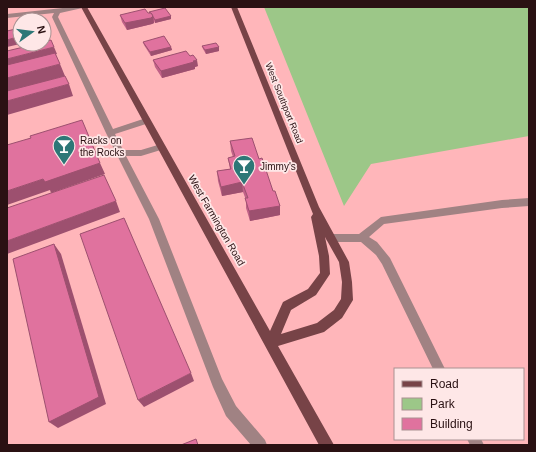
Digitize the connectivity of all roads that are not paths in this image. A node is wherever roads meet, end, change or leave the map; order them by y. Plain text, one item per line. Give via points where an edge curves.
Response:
1 (84, 7) edge
2 (234, 7) edge
3 (58, 11) junction
4 (7, 16) edge
5 (146, 121) junction
6 (110, 133) junction
7 (161, 147) junction
8 (120, 153) junction
9 (529, 202) edge
10 (314, 207) junction
11 (362, 237) junction
12 (331, 238) junction
13 (271, 342) junction
14 (439, 368) edge
15 (260, 445) edge
16 (327, 445) edge

1 - 3 lane
1 - 5 main road, West Farmington Road
2 - 10 main road, West Southport Road
3 - 4 lane
3 - 6 lane via 55,17
5 - 6 lane
5 - 7 main road, West Farmington Road
6 - 8 lane
7 - 8 lane via 141,153
7 - 13 main road, West Farmington Road
8 - 15 lane via 154,219 217,383 231,411
9 - 11 lane via 381,221
10 - 12 main road, West Southport Road
10 - 13 main road, West Southport Road via 325,274 312,292 287,306
11 - 12 lane
11 - 14 lane via 370,242 386,262
12 - 13 main road, West Southport Road via 344,262 347,300 338,314 320,328
13 - 16 main road, West Farmington Road

